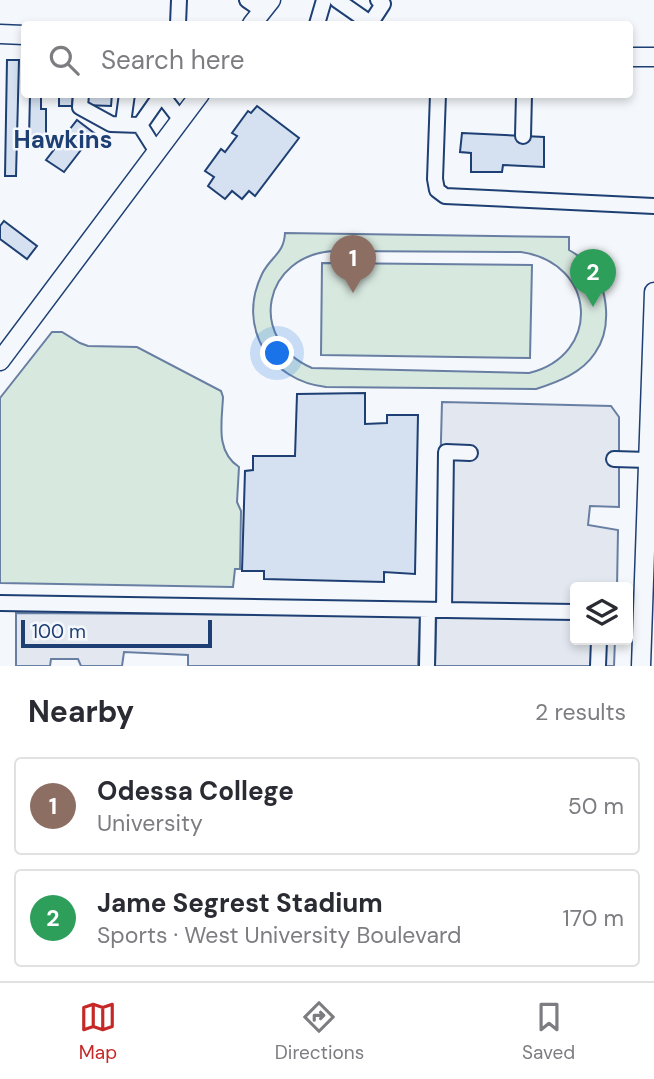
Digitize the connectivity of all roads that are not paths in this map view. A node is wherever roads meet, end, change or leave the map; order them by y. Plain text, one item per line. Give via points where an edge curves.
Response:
1 (179, 0) edge
2 (247, 0) edge
3 (324, 0) edge
4 (337, 0) edge
5 (380, 2) edge
6 (262, 12) edge
7 (178, 21) edge
8 (318, 21) edge
9 (366, 21) edge
10 (371, 21) edge
11 (0, 34) edge
12 (21, 35) edge
13 (633, 57) edge
14 (654, 57) edge
15 (81, 98) edge
16 (126, 98) edge
17 (158, 98) edge
18 (164, 98) edge
19 (197, 98) edge
20 (438, 98) edge
21 (524, 98) edge
22 (181, 120) junction
23 (123, 122) junction
24 (140, 125) junction
25 (523, 136) dead end
26 (157, 152) junction
27 (654, 206) edge
28 (654, 292) edge
29 (0, 361) edge
30 (652, 383) edge
31 (470, 453) dead end
32 (614, 459) dead end
33 (648, 460) junction
34 (649, 589) edge
35 (0, 603) edge
36 (428, 610) junction
37 (444, 610) junction
38 (570, 612) edge
39 (642, 618) edge
40 (599, 645) edge
41 (427, 666) edge
42 (598, 666) edge
43 (641, 666) edge

1 - 7 street
2 - 6 street
3 - 8 street
4 - 9 street
5 - 10 street
11 - 12 main road
13 - 14 main road
15 - 23 street via 80,107 111,124
16 - 23 street
17 - 24 street
18 - 22 street
19 - 22 main road
20 - 27 street via 435,179 437,190 445,196
21 - 25 street
22 - 26 main road
23 - 24 street
24 - 26 street
26 - 29 main road
28 - 30 main road
30 - 33 main road
31 - 37 street via 446,452
32 - 33 street
33 - 34 main road
34 - 39 main road
35 - 36 street
36 - 37 street
36 - 41 street
37 - 38 street
39 - 43 main road
40 - 42 street

